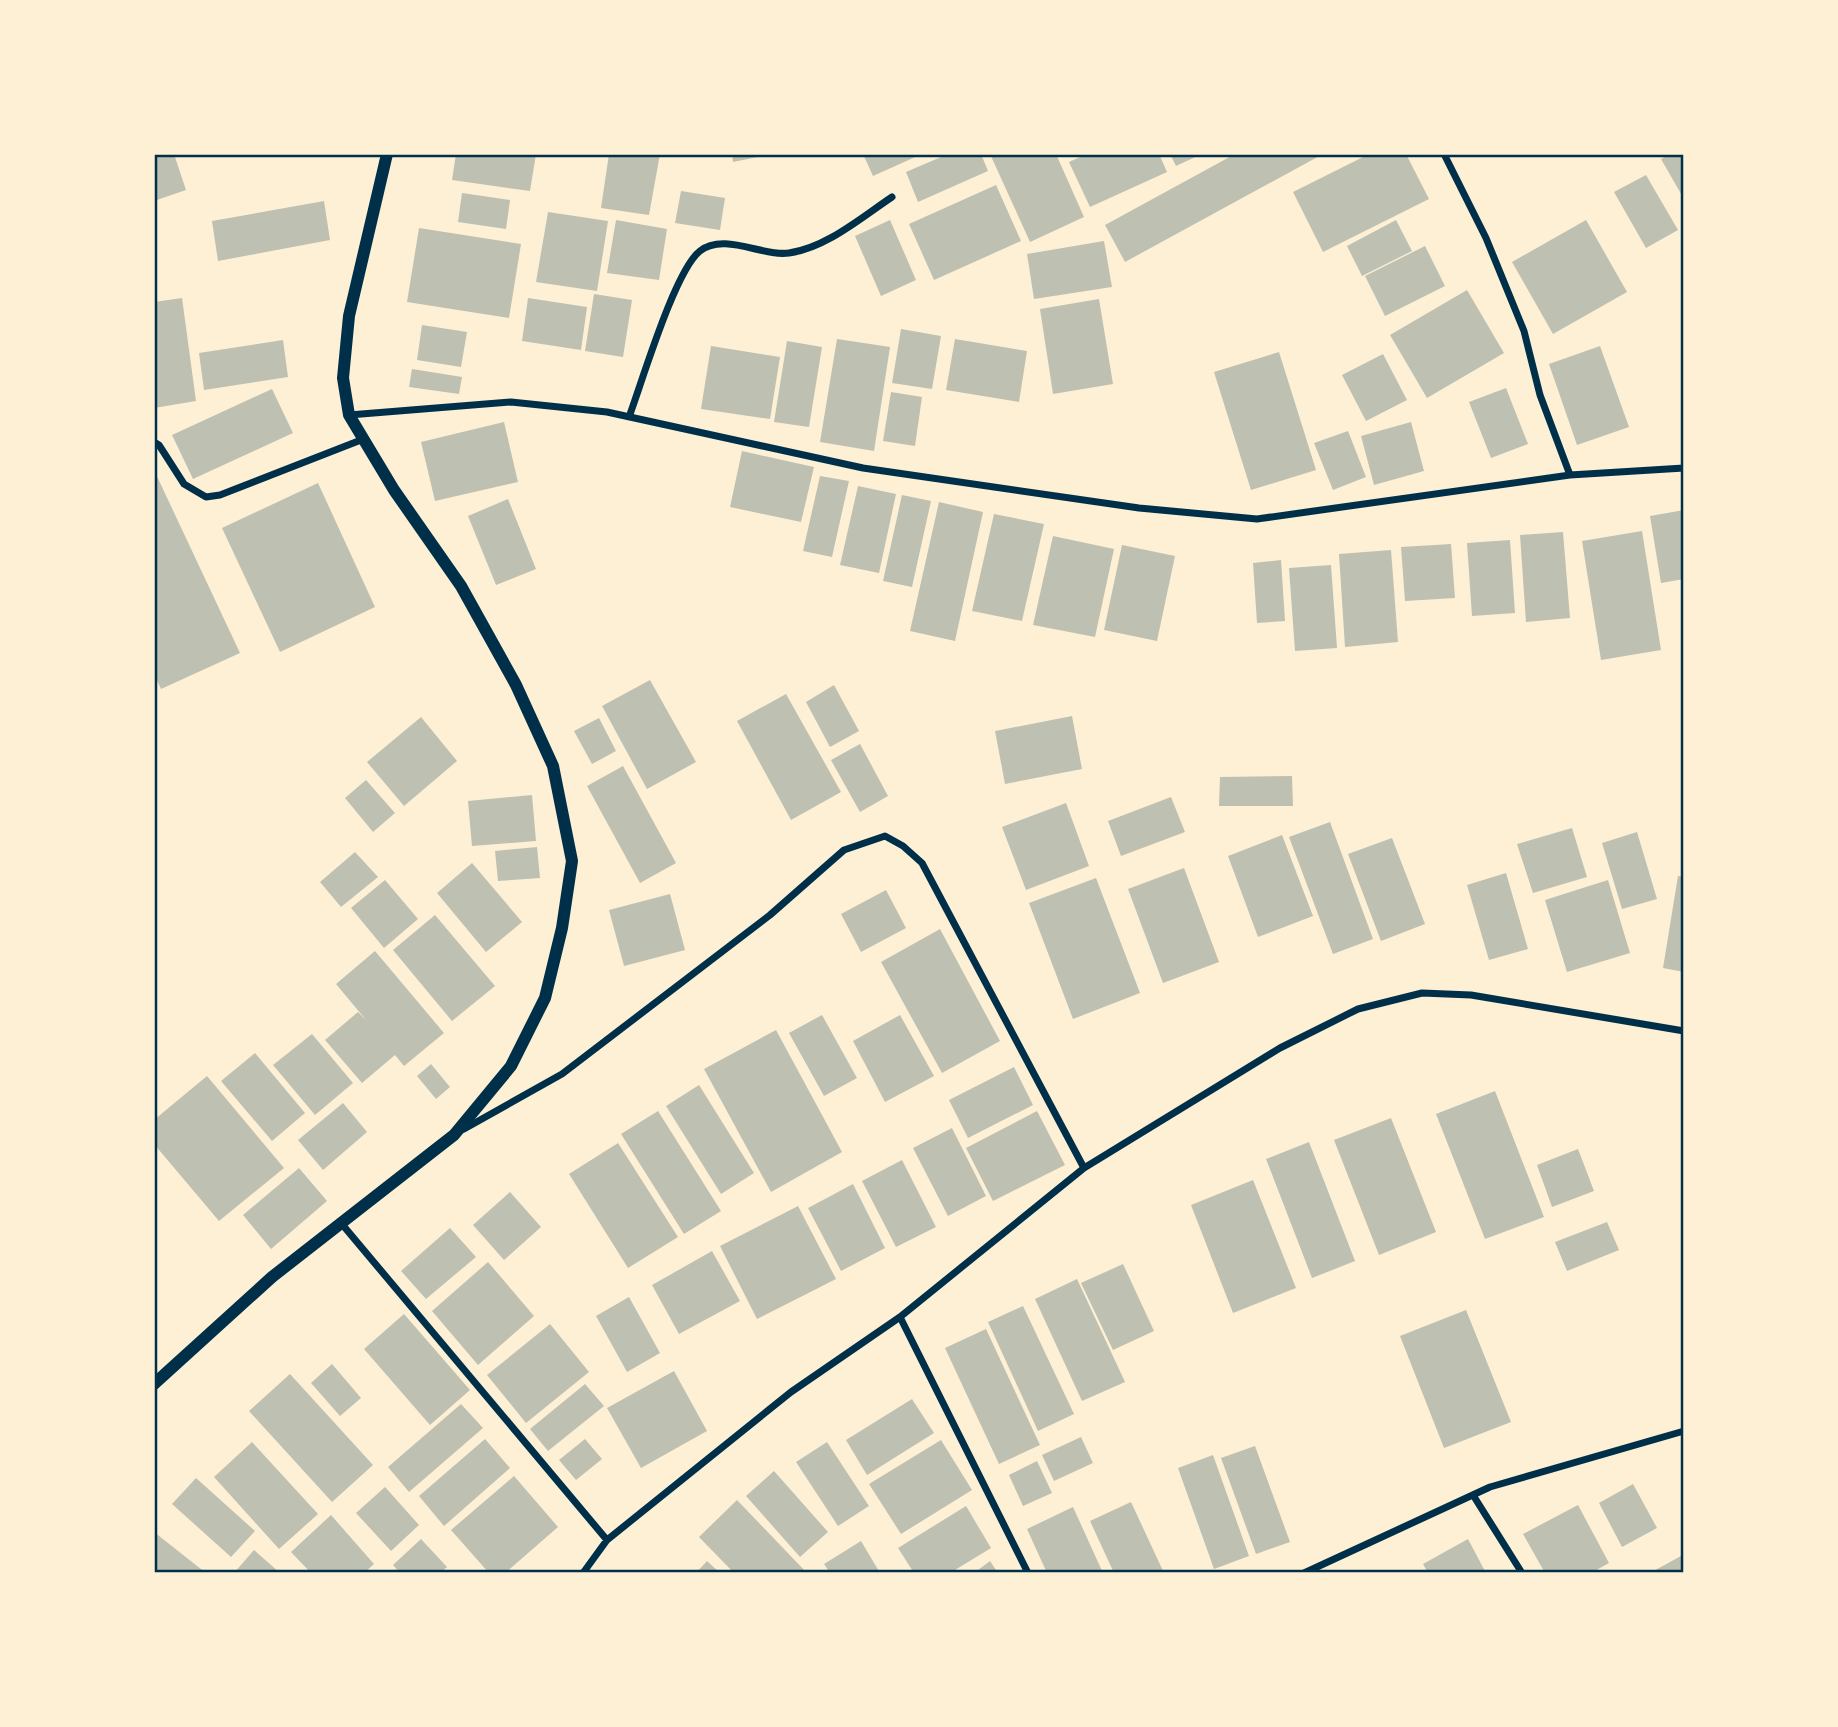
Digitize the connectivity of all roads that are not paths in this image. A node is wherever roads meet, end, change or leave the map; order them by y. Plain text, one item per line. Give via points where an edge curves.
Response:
1 (387, 154) edge
2 (1444, 154) edge
3 (892, 197) dead end
4 (349, 415) junction
5 (629, 417) junction
6 (361, 440) junction
7 (154, 442) edge
8 (1684, 468) edge
9 (1570, 475) junction
10 (1684, 1031) edge
11 (454, 1135) junction
12 (1084, 1168) junction
13 (341, 1223) junction
14 (900, 1317) junction
15 (154, 1384) edge
16 (1684, 1431) edge
17 (1472, 1495) junction
18 (607, 1540) junction
19 (583, 1573) edge
20 (1028, 1573) edge
21 (1304, 1573) edge
22 (1522, 1573) edge

1 - 4 street via 349,316 343,378
2 - 9 street via 1486,238 1524,331 1540,395
3 - 5 street via 816,245 788,253 716,244 703,248 674,296
4 - 5 street via 512,402
4 - 6 street
5 - 9 street via 863,468 1139,508 1257,519
6 - 7 street via 206,497 184,484
6 - 11 street via 461,586 516,685 552,766 572,861 545,998 511,1066
8 - 9 street
10 - 12 street via 1471,995 1422,993 1359,1010 1280,1048
11 - 12 street via 562,1074 770,915 844,850 885,836 922,863
11 - 13 street
12 - 14 street
13 - 15 street via 272,1277
13 - 18 street
14 - 18 street via 791,1392
14 - 20 street
16 - 17 street
17 - 21 street
17 - 22 street
18 - 19 street

